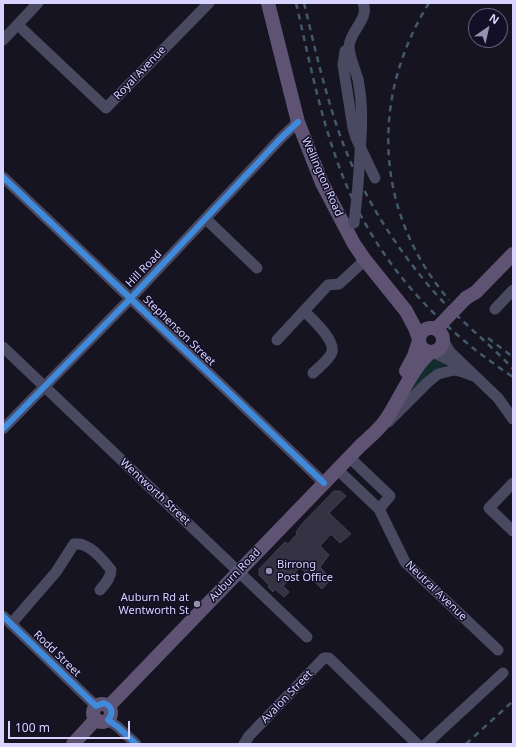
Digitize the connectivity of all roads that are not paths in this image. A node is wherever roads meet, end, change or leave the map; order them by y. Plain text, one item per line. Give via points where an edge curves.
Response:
1 (38, 3) edge
2 (209, 3) edge
3 (268, 3) edge
4 (363, 3) edge
5 (18, 25) junction
6 (3, 40) edge
7 (349, 49) junction
8 (298, 122) junction
9 (3, 177) edge
10 (375, 178) dead end
11 (206, 219) junction
12 (350, 226) junction
13 (513, 254) edge
14 (365, 260) junction
15 (256, 268) dead end
16 (513, 290) edge
17 (131, 298) junction
18 (495, 309) dead end
19 (304, 311) junction
20 (406, 311) junction
21 (438, 331) junction
22 (277, 340) dead end
23 (419, 340) junction
24 (3, 347) edge
25 (432, 352) junction
26 (313, 373) dead end
27 (472, 374) junction
28 (44, 387) junction
29 (513, 419) edge
30 (3, 429) edge
31 (376, 432) junction
32 (361, 445) junction
33 (349, 457) junction
34 (338, 470) junction
35 (513, 483) edge
36 (324, 484) junction
37 (379, 509) junction
38 (513, 531) edge
39 (239, 571) junction
40 (100, 590) dead end
41 (7, 620) edge
42 (307, 637) dead end
43 (498, 650) dead end
44 (503, 673) dead end
45 (102, 713) junction
46 (73, 744) edge
47 (136, 744) edge
48 (244, 744) edge
49 (417, 744) edge
50 (426, 744) edge

1 - 5 street
2 - 5 street, Royal Avenue via 106,108
3 - 8 main road, Wellington Road
4 - 7 street via 365,11 351,39
5 - 6 street
7 - 10 street via 345,51 343,65 353,128
7 - 12 street, bridge via 358,79 362,117 358,193
8 - 11 street, Hill Road
8 - 12 main road, Wellington Road via 322,183
9 - 17 street, Stephenson Street
11 - 15 street
11 - 17 street, Hill Road
12 - 14 main road, Wellington Road
13 - 21 main road, bridge
14 - 19 street via 339,284 328,285
14 - 20 main road, Wellington Road
16 - 18 street
17 - 28 street, Hill Road
17 - 36 street, Stephenson Street
19 - 22 street
19 - 26 street via 321,329 332,346 328,358
20 - 21 main road, Wellington Road
20 - 23 main road, Wellington Road
21 - 23 main road via 423,330
21 - 25 main road via 441,346
21 - 27 street via 450,352
23 - 25 main road via 423,349
23 - 32 main road, Auburn Road via 413,359
24 - 28 street, Wentworth Street
25 - 27 street via 442,355
25 - 31 main road, Auburn Road via 421,363
27 - 29 street via 498,398
27 - 31 street, Auburn Road via 454,370 438,374
28 - 30 street, Hill Road
28 - 39 street, Wentworth Street
31 - 32 main road, Auburn Road
32 - 33 main road, Auburn Road
33 - 34 main road, Auburn Road
33 - 37 street via 390,496
34 - 36 main road, Auburn Road
34 - 37 street, Neutral Avenue
35 - 38 street via 489,508
36 - 39 main road, Auburn Road
37 - 43 street, Neutral Avenue via 405,562
39 - 42 street, Wentworth Street
39 - 45 main road, Auburn Road
40 - 41 street, Rodd Street via 111,575 111,570 92,550 79,543 74,544 56,572
41 - 45 street, Rodd Street
44 - 50 street
45 - 46 main road, Auburn Road
45 - 47 street, Rodd Street
48 - 49 street, Avalon Street via 324,658 329,658

